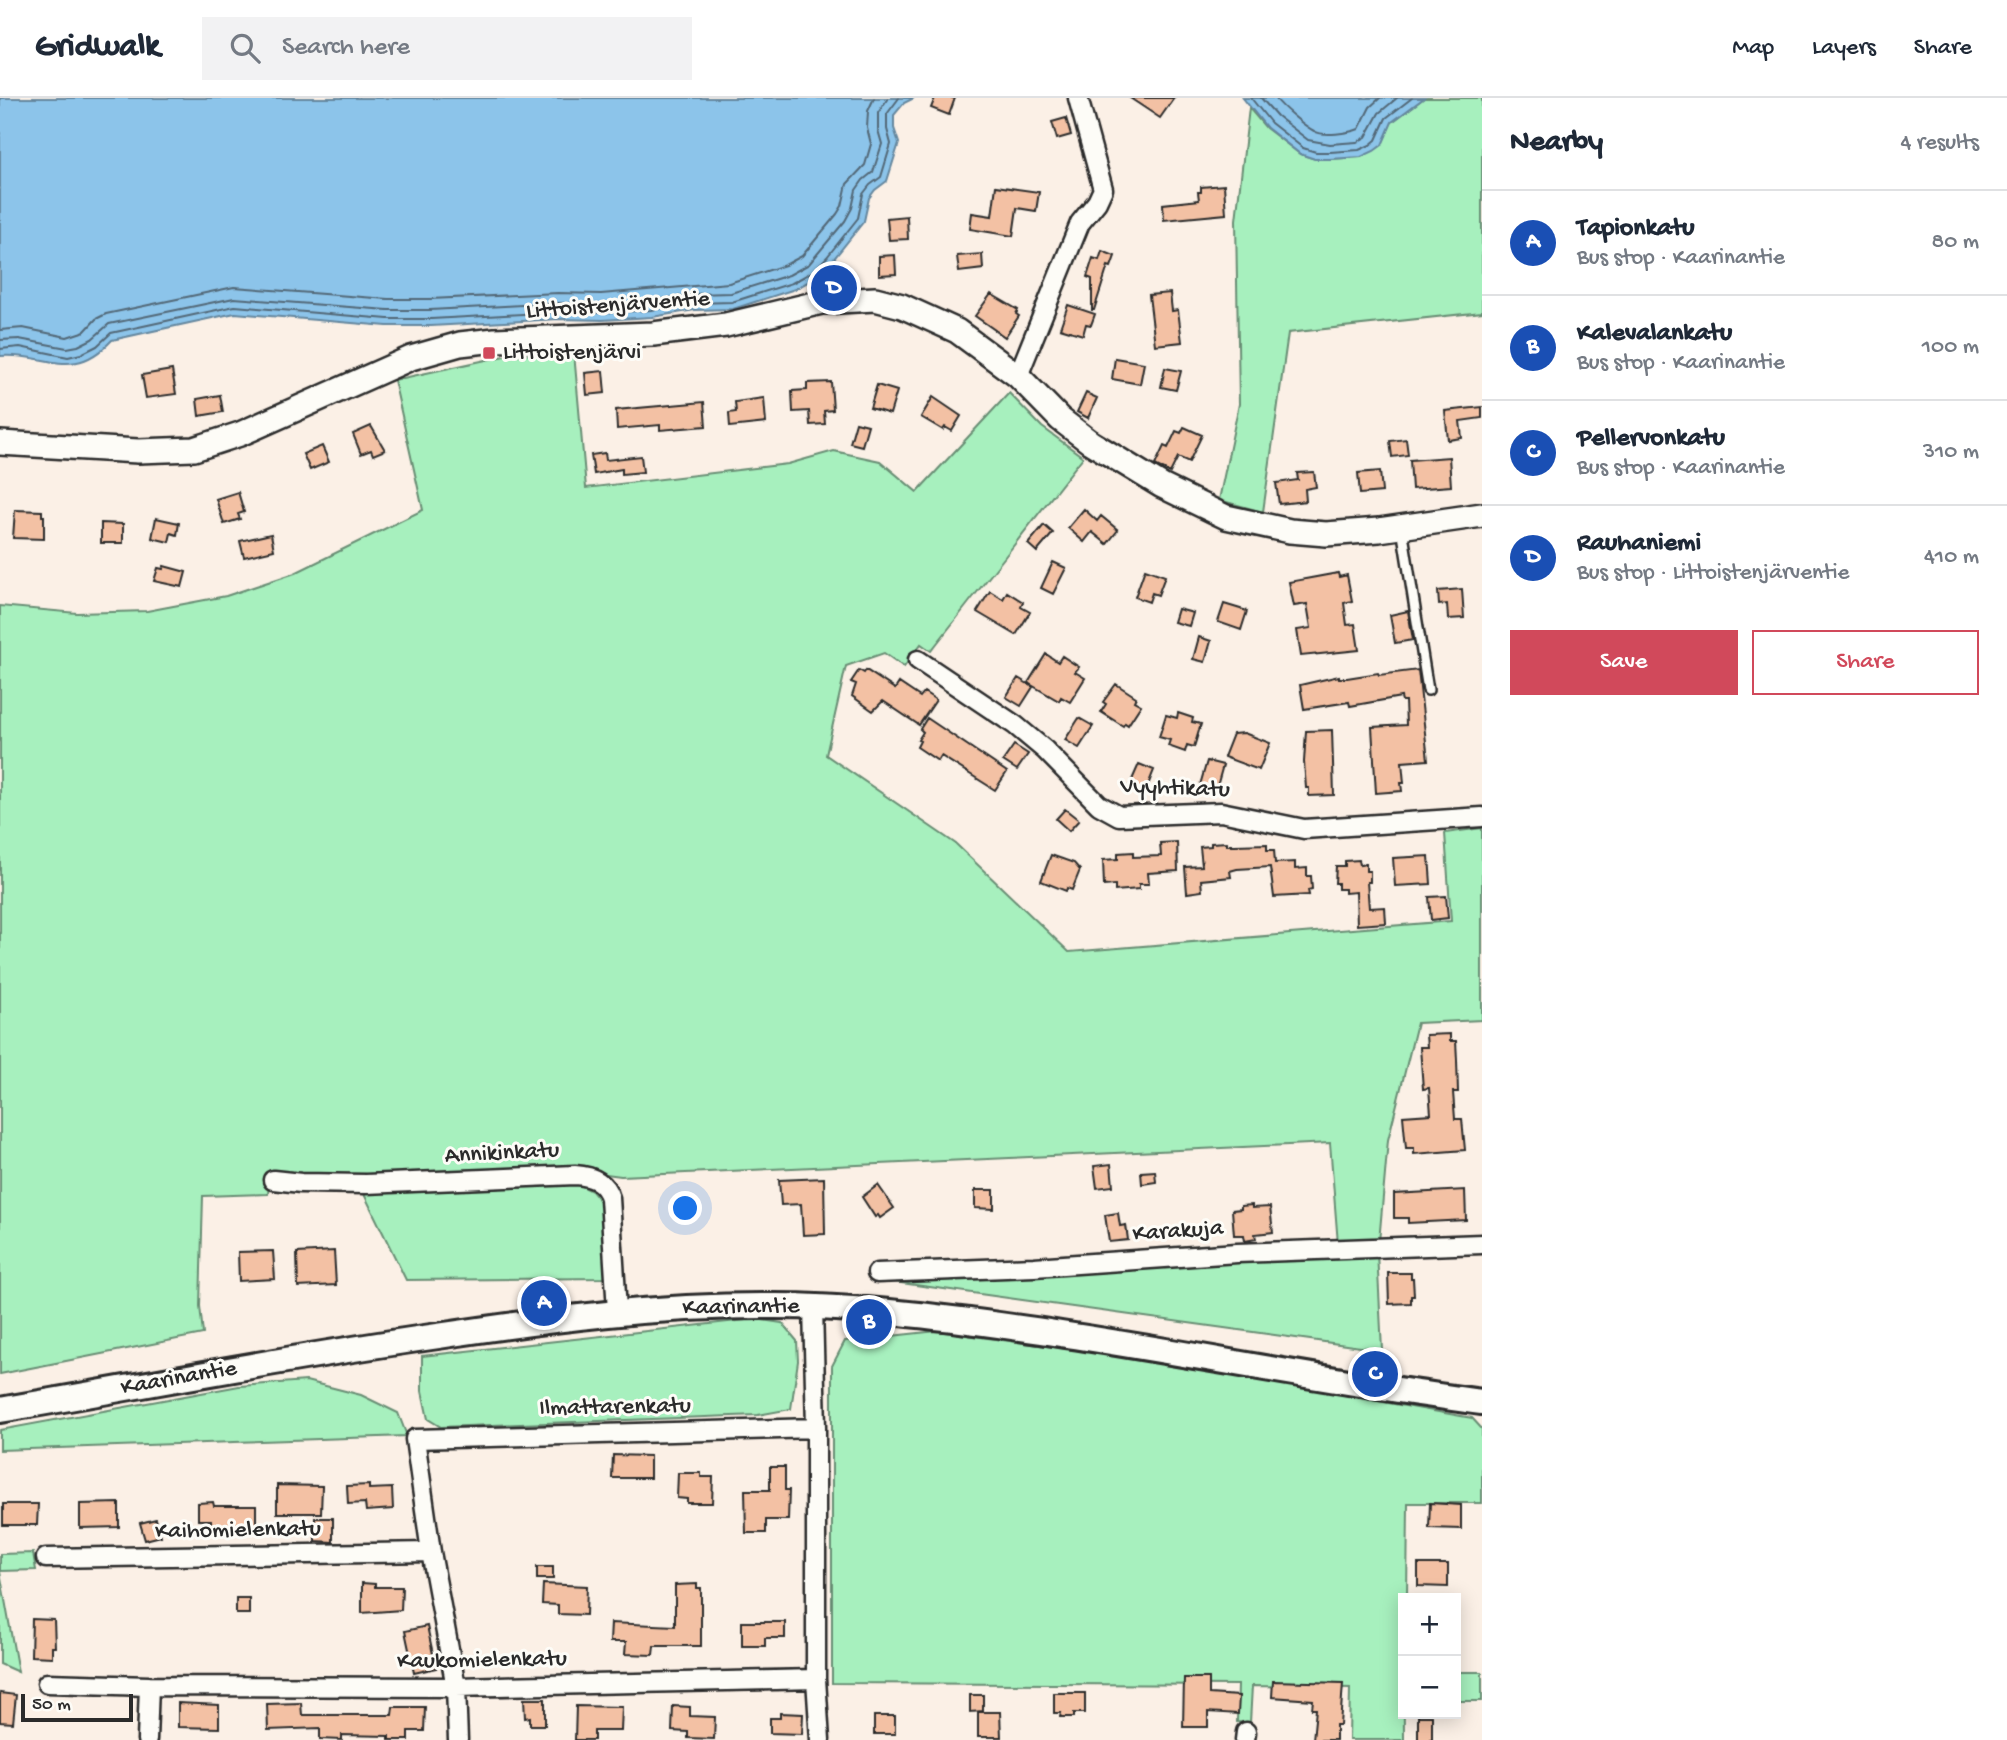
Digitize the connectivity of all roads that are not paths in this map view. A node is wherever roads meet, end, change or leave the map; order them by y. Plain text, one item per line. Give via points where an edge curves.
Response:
1 (1078, 98) edge
2 (1018, 376) junction
3 (0, 443) edge
4 (1482, 515) edge
5 (1402, 526) junction
6 (918, 660) dead end
7 (1428, 690) dead end
8 (1482, 817) edge
9 (273, 1180) dead end
10 (1482, 1244) edge
11 (877, 1273) dead end
12 (813, 1307) junction
13 (617, 1311) junction
14 (1482, 1402) edge
15 (0, 1410) edge
16 (816, 1428) junction
17 (431, 1552) junction
18 (46, 1558) dead end
19 (816, 1679) junction
20 (47, 1684) dead end
21 (149, 1686) junction
22 (456, 1686) junction
23 (147, 1740) edge
24 (458, 1740) edge
25 (820, 1740) edge

1 - 2 street via 1103,189 1080,223
2 - 3 street, Littoistenjärventie via 935,320 875,299 854,299 726,325 653,334 495,340 441,349 194,449 138,451
2 - 5 street, Littoistenjärventie via 1090,442 1162,486 1226,517 1326,534
4 - 5 street, Littoistenjärventie
5 - 7 lane
6 - 8 street, Vyyhtikatu via 1016,725 1099,805 1119,816 1221,812 1304,830
9 - 13 street, Annikinkatu via 366,1184 593,1178 602,1182 610,1198
10 - 11 street, Karakuja
12 - 13 main road, Kaarinantie
12 - 14 main road, Kaarinantie via 925,1315 1076,1336 1391,1391
12 - 16 street
13 - 15 main road, Kaarinantie via 357,1347
16 - 17 street, Ilmattarenkatu via 415,1438
16 - 19 street
17 - 18 street, Kaihomielenkatu
17 - 22 street
19 - 22 street, Kaukomielenkatu
19 - 25 street
20 - 21 street, Kaukomielenkatu
21 - 22 street, Kaukomielenkatu
21 - 23 street
22 - 24 street

